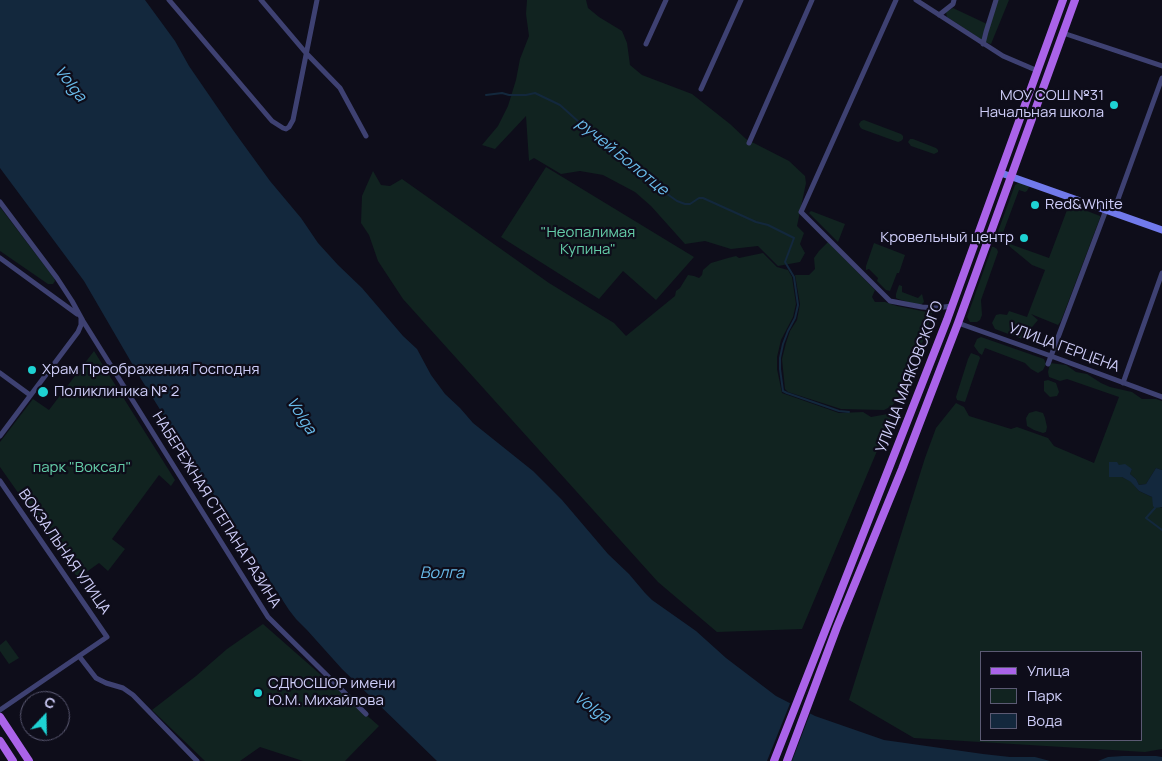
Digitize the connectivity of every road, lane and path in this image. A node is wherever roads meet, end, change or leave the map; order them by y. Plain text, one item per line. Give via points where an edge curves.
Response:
1 (169, 0) edge
2 (261, 0) edge
3 (317, 0) edge
4 (666, 0) edge
5 (741, 0) edge
6 (812, 0) edge
7 (896, 0) edge
8 (916, 0) edge
9 (954, 0) edge
10 (996, 0) edge
11 (1063, 0) edge
12 (1075, 0) edge
13 (940, 15) junction
14 (1063, 33) junction
15 (646, 44) dead end
16 (983, 44) junction
17 (306, 53) junction
18 (1162, 66) edge
19 (1038, 71) junction
20 (1162, 78) edge
21 (701, 89) dead end
22 (366, 136) dead end
23 (749, 143) dead end
24 (1001, 173) junction
25 (1012, 176) junction
26 (0, 202) edge
27 (1106, 210) junction
28 (1113, 213) junction
29 (1162, 230) edge
30 (0, 258) edge
31 (1162, 273) edge
32 (952, 306) junction
33 (80, 316) junction
34 (958, 323) junction
35 (1051, 356) junction
36 (1048, 364) dead end
37 (0, 373) edge
38 (1123, 383) junction
39 (30, 395) junction
40 (1162, 397) edge
41 (0, 436) edge
42 (0, 482) edge
43 (79, 656) junction
44 (0, 710) edge
45 (366, 714) dead end
46 (0, 718) edge
47 (0, 741) edge
48 (14, 761) edge
49 (29, 761) edge
50 (197, 761) edge
51 (774, 761) edge
52 (787, 761) edge

1 - 17 street via 272,121 283,128 290,127 293,120
2 - 17 street
3 - 17 street
4 - 15 street
5 - 21 street
6 - 23 street
7 - 32 street via 801,212 890,301 922,307
8 - 13 street
9 - 13 street
10 - 16 street
11 - 19 main road, УЛИЦА МАЯКОВСКОГО
12 - 14 main road, УЛИЦА МАЯКОВСКОГО
13 - 16 street
14 - 18 street
14 - 25 main road, УЛИЦА МАЯКОВСКОГО
16 - 19 street
17 - 22 street via 340,88
19 - 24 main road, УЛИЦА МАЯКОВСКОГО
20 - 28 street
24 - 25 street
24 - 32 main road, УЛИЦА МАЯКОВСКОГО
25 - 27 street
25 - 34 main road, УЛИЦА МАЯКОВСКОГО
26 - 33 street, НАБЕРЕЖНАЯ СТЕПАНА РАЗИНА via 57,278
27 - 28 street
27 - 35 street
28 - 29 street
30 - 33 street
31 - 38 street
32 - 51 main road, УЛИЦА МАЯКОВСКОГО
33 - 39 street via 78,332
33 - 45 street, НАБЕРЕЖНАЯ СТЕПАНА РАЗИНА via 268,618
34 - 35 street, УЛИЦА ГЕРЦЕНА
34 - 52 main road, УЛИЦА МАЯКОВСКОГО
35 - 36 street
35 - 38 street, УЛИЦА ГЕРЦЕНА
37 - 39 street
38 - 40 street, УЛИЦА ГЕРЦЕНА
39 - 41 street
42 - 43 street, ВОКЗАЛЬНАЯ УЛИЦА via 107,637
43 - 44 street
43 - 50 street via 98,679 133,694
46 - 49 main road
47 - 48 main road

